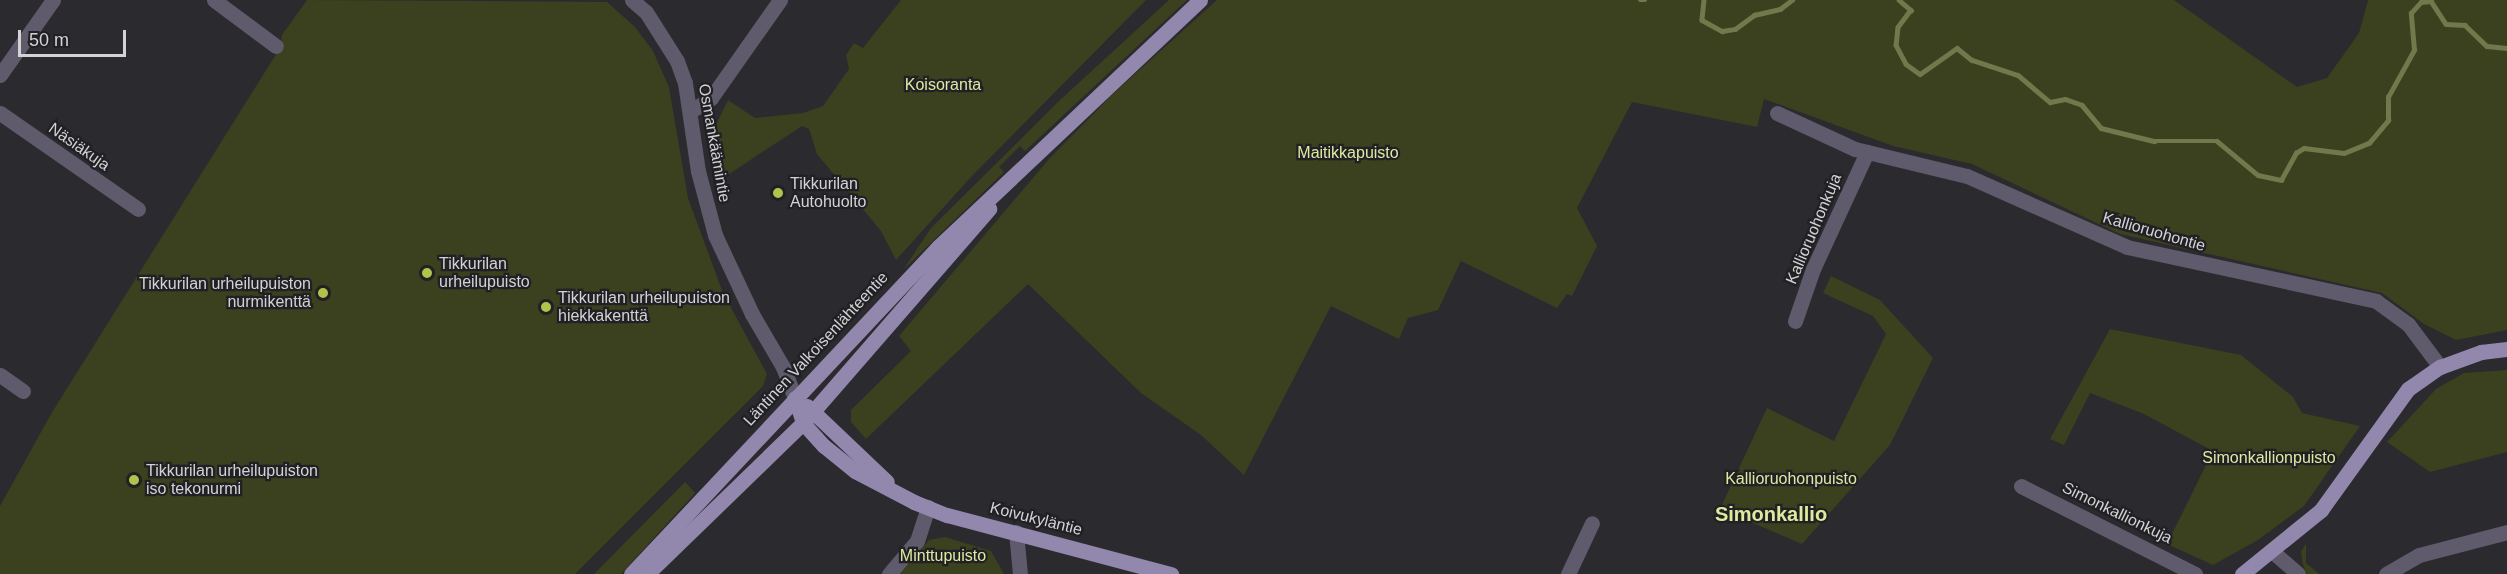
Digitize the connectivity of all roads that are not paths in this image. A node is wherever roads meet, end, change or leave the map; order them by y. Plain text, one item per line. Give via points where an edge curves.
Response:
1 (53, 0) edge
2 (214, 0) edge
3 (632, 0) edge
4 (780, 0) edge
5 (1200, 0) edge
6 (276, 46) dead end
7 (0, 75) edge
8 (691, 111) junction
9 (0, 113) edge
10 (1777, 113) dead end
11 (1867, 152) junction
12 (1033, 155) junction
13 (138, 209) dead end
14 (1795, 321) dead end
15 (2507, 349) edge
16 (2440, 367) junction
17 (0, 375) edge
18 (23, 391) dead end
19 (795, 398) junction
20 (815, 411) junction
21 (803, 423) junction
22 (2021, 486) dead end
23 (895, 491) junction
24 (928, 507) junction
25 (1592, 523) dead end
26 (1016, 532) junction
27 (2507, 532) edge
28 (2273, 552) junction
29 (631, 574) edge
30 (647, 574) edge
31 (890, 574) edge
32 (1020, 574) edge
33 (1171, 574) edge
34 (1568, 574) edge
35 (2195, 574) edge
36 (2242, 574) edge
37 (2298, 574) edge
38 (2386, 574) edge

1 - 7 street
2 - 6 street
3 - 8 street, Osmankäämintie via 668,43 686,83
4 - 8 street via 711,98
5 - 12 main road, Läntinen Valkoisenlähteentie
8 - 19 street, Osmankäämintie via 698,171 715,235
9 - 13 street, Näsiäkuja
10 - 11 street, Kallioruohontie
11 - 14 street, Kallioruohonkuja via 1813,269
11 - 16 street, Kallioruohontie via 1967,176 2127,246 2376,301 2408,324
12 - 19 main road, Läntinen Valkoisenlähteentie via 938,247
12 - 20 main road, Läntinen Valkoisenlähteentie
15 - 16 main road via 2481,352
16 - 28 main road via 2408,389 2321,510
17 - 18 street
19 - 20 main road, Koivukyläntie
19 - 21 main road, Koivukyläntie
19 - 29 main road, Läntinen Valkoisenlähteentie
20 - 21 main road, Läntinen Valkoisenlähteentie
20 - 23 main road, Koivukyläntie
21 - 23 main road, Koivukyläntie via 855,471
21 - 30 main road, Läntinen Valkoisenlähteentie
22 - 35 street, Simonkallionkuja
23 - 24 main road, Koivukyläntie
24 - 26 main road, Koivukyläntie
24 - 31 street via 917,541
25 - 34 street
26 - 32 street
26 - 33 main road, Koivukyläntie
27 - 38 street via 2419,555
28 - 36 main road
28 - 37 street

